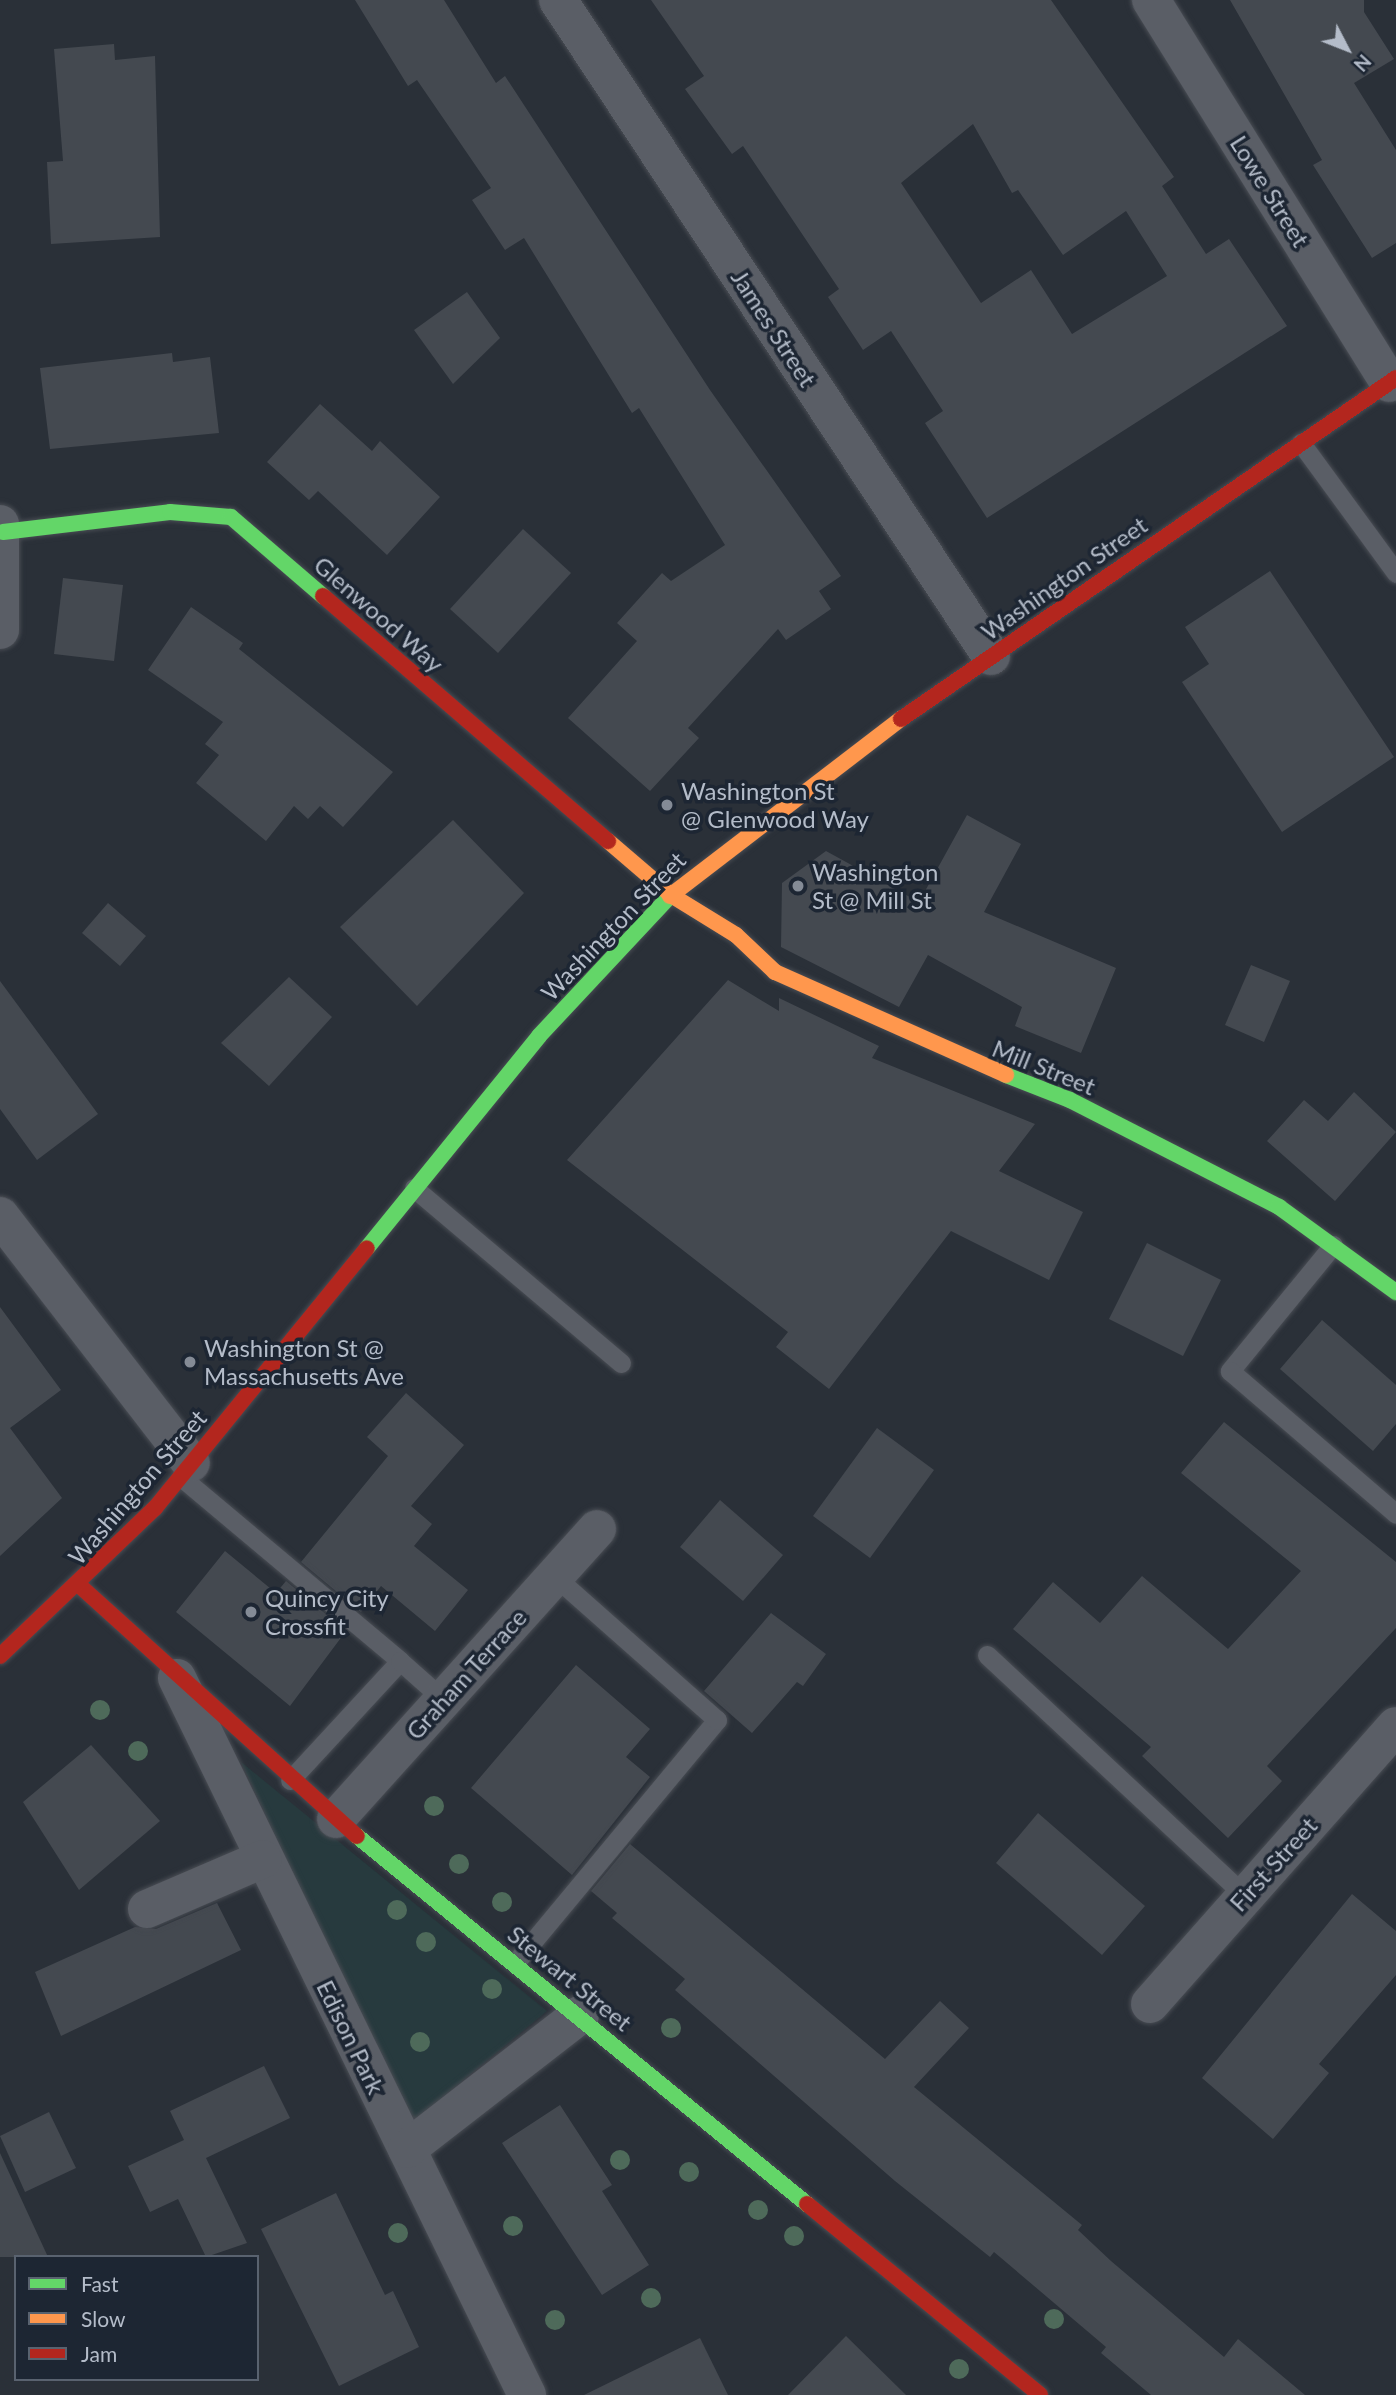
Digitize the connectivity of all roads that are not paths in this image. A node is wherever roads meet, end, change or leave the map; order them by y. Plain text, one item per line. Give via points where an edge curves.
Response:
1 (558, 0) edge
2 (1151, 0) edge
3 (1393, 380) edge
4 (1301, 443) junction
5 (1, 528) edge
6 (1396, 573) edge
7 (0, 630) edge
8 (991, 656) junction
9 (671, 895) junction
10 (414, 1188) junction
11 (0, 1216) edge
12 (1333, 1245) junction
13 (1396, 1292) edge
14 (621, 1363) dead end
15 (186, 1470) junction
16 (1396, 1514) edge
17 (597, 1529) dead end
18 (554, 1576) junction
19 (80, 1586) junction
20 (986, 1655) dead end
21 (0, 1656) edge
22 (400, 1661) junction
23 (177, 1678) junction
24 (443, 1699) junction
25 (1396, 1726) edge
26 (290, 1780) junction
27 (336, 1819) junction
28 (262, 1859) junction
29 (1245, 1896) junction
30 (147, 1909) dead end
31 (515, 1963) junction
32 (1150, 2004) dead end
33 (580, 2015) junction
34 (407, 2150) junction
35 (527, 2395) edge
36 (1041, 2395) edge

1 - 8 street, James Street
2 - 3 street, Lowe Street
3 - 4 street, Washington Street
4 - 6 lane
4 - 8 street, Washington Street
5 - 7 street
5 - 9 street, Glenwood Way via 170,512 231,517
8 - 9 street, Washington Street via 847,756
9 - 10 street, Washington Street via 539,1036
9 - 12 street, Mill Street via 736,935 791,982 1070,1100 1279,1207
10 - 14 lane
10 - 15 street, Washington Street
11 - 15 street
12 - 13 street, Mill Street
12 - 16 lane via 1230,1371
15 - 19 street, Washington Street
15 - 22 lane
17 - 18 street, Graham Terrace
18 - 24 street, Graham Terrace
18 - 31 lane via 717,1720
19 - 21 street, Washington Street
19 - 23 street, Stewart Street
20 - 29 lane
22 - 24 lane
22 - 26 lane
23 - 26 street, Stewart Street
23 - 28 street, Edison Park
24 - 27 street, Graham Terrace
25 - 29 street, First Street
26 - 27 street, Stewart Street
27 - 31 street, Stewart Street
28 - 30 street
28 - 34 street, Edison Park
29 - 32 street, First Street
31 - 33 street, Stewart Street
33 - 34 street
33 - 36 street, Stewart Street
34 - 35 street, Edison Park

